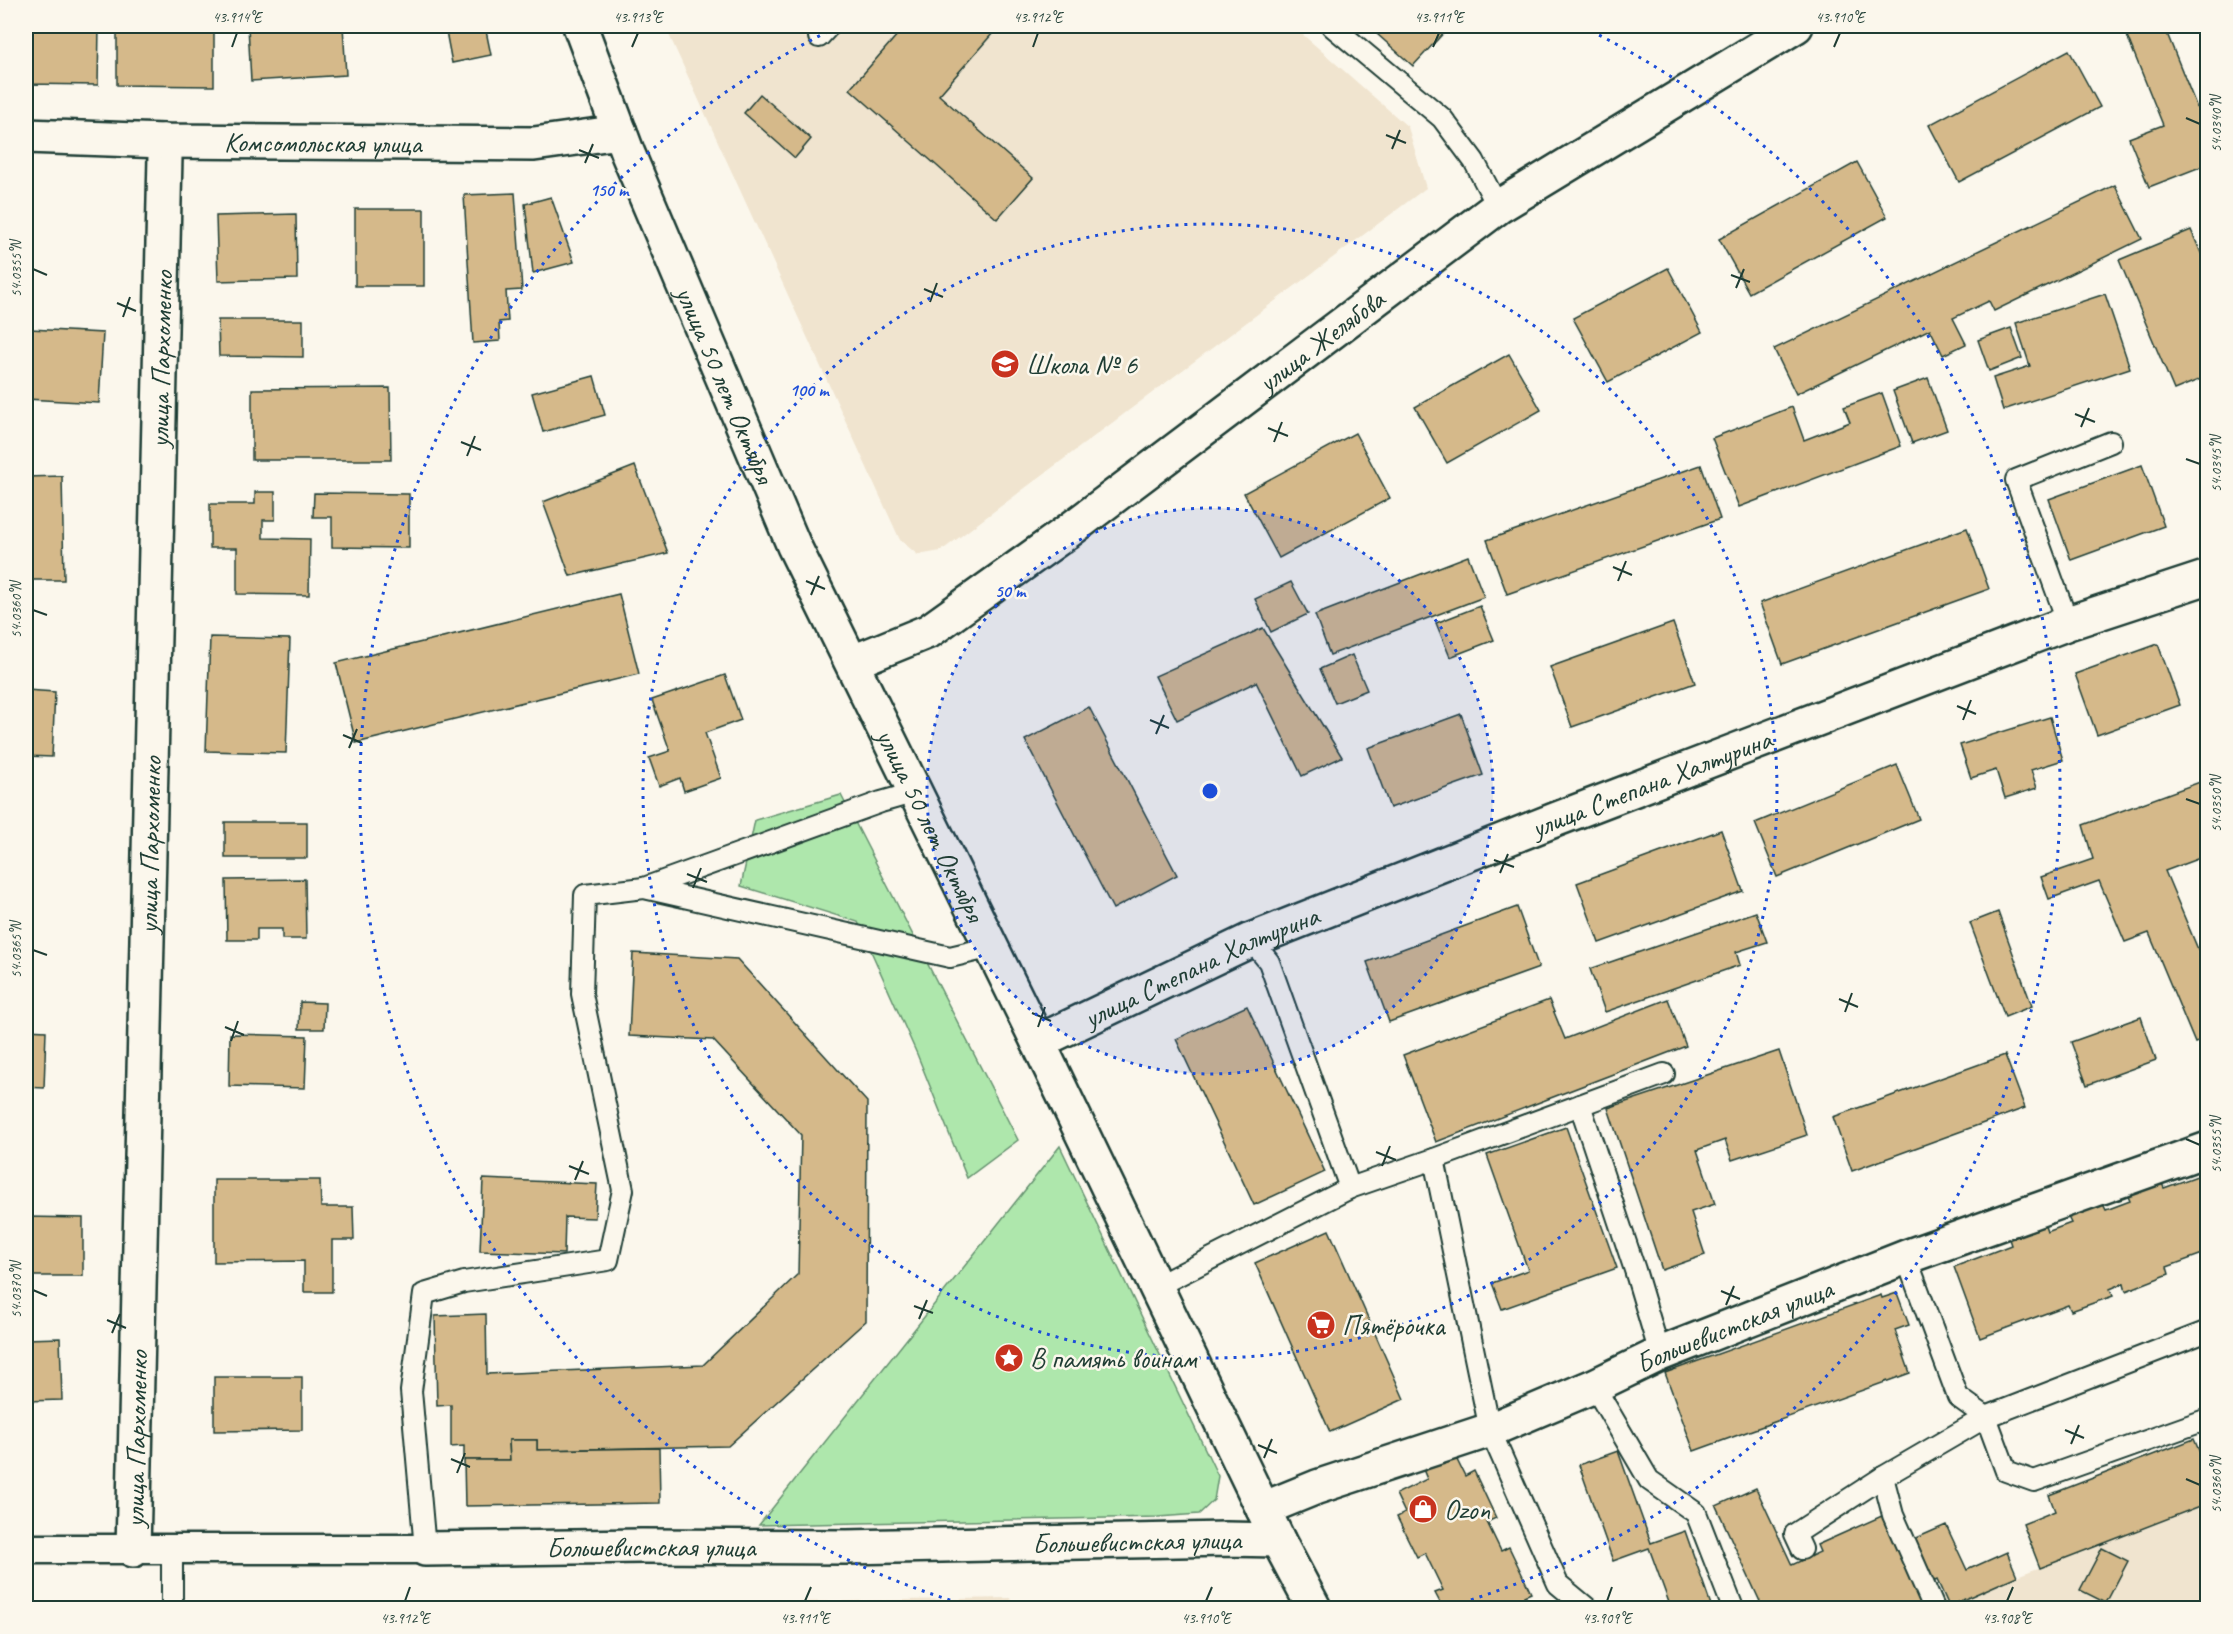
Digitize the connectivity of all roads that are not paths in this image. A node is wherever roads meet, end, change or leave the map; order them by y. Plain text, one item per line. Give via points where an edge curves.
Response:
1 (580, 26) edge
2 (1332, 26) edge
3 (1796, 26) edge
4 (620, 132) junction
5 (26, 136) edge
6 (164, 141) junction
7 (1498, 207) junction
8 (2111, 442) dead end
9 (2208, 577) edge
10 (2068, 623) junction
11 (853, 662) junction
12 (916, 792) junction
13 (644, 888) junction
14 (1251, 940) junction
15 (992, 947) junction
16 (1038, 1042) junction
17 (1664, 1074) dead end
18 (1580, 1105) junction
19 (2208, 1149) edge
20 (1434, 1159) junction
21 (1350, 1188) junction
22 (1906, 1257) junction
23 (1155, 1287) junction
24 (2208, 1331) edge
25 (1660, 1354) junction
26 (1594, 1386) junction
27 (1986, 1417) junction
28 (2208, 1419) edge
29 (1490, 1430) junction
30 (1883, 1477) junction
31 (1263, 1509) junction
32 (1278, 1540) junction
33 (26, 1549) edge
34 (425, 1549) junction
35 (1802, 1549) dead end
36 (133, 1550) junction
37 (172, 1550) junction
38 (172, 1608) edge
39 (1314, 1608) edge
40 (1587, 1608) edge
41 (1733, 1608) edge
42 (1934, 1608) edge

1 - 4 street, улица 50 лет Октября
2 - 7 lane via 1442,118 1474,162
3 - 7 street, улица Желябова
4 - 6 street, Комсомольская улица via 534,144
4 - 11 street, улица 50 лет Октября via 794,546
5 - 6 street, Комсомольская улица
6 - 36 street, улица Пархоменко
7 - 11 street, улица Желябова via 1063,535 929,631
8 - 10 lane via 2016,480
9 - 10 street, улица Степана Халтурина
10 - 14 street, улица Степана Халтурина
11 - 12 street, улица 50 лет Октября
12 - 13 lane
12 - 15 street, улица 50 лет Октября
13 - 15 lane via 950,957
13 - 34 lane via 585,895 582,994 623,1190 608,1260 464,1282 424,1294 411,1391
14 - 16 street, улица Степана Халтурина
14 - 21 lane via 1269,962
15 - 16 street, улица 50 лет Октября
16 - 23 street, улица 50 лет Октября
17 - 18 lane
18 - 20 lane
18 - 25 lane
19 - 22 street, Большевистская улица
20 - 21 lane
20 - 29 lane
21 - 23 lane
22 - 25 street, Большевистская улица
22 - 27 lane via 1958,1397
23 - 31 street, улица 50 лет Октября
24 - 27 lane
25 - 26 street, Большевистская улица
26 - 29 street, Большевистская улица
26 - 41 lane via 1649,1480 1696,1513
27 - 28 lane via 2006,1471 2034,1480
27 - 30 lane
29 - 31 street, Большевистская улица via 1317,1487
29 - 40 lane via 1558,1584
30 - 35 lane via 1795,1534
30 - 42 lane via 1893,1515
31 - 32 street, улица 50 лет Октября
32 - 34 street, Большевистская улица
32 - 39 street, улица 50 лет Октября
33 - 36 street, Большевистская улица
34 - 37 street, Большевистская улица
36 - 37 street, Большевистская улица
37 - 38 lane, улица Пархоменко

